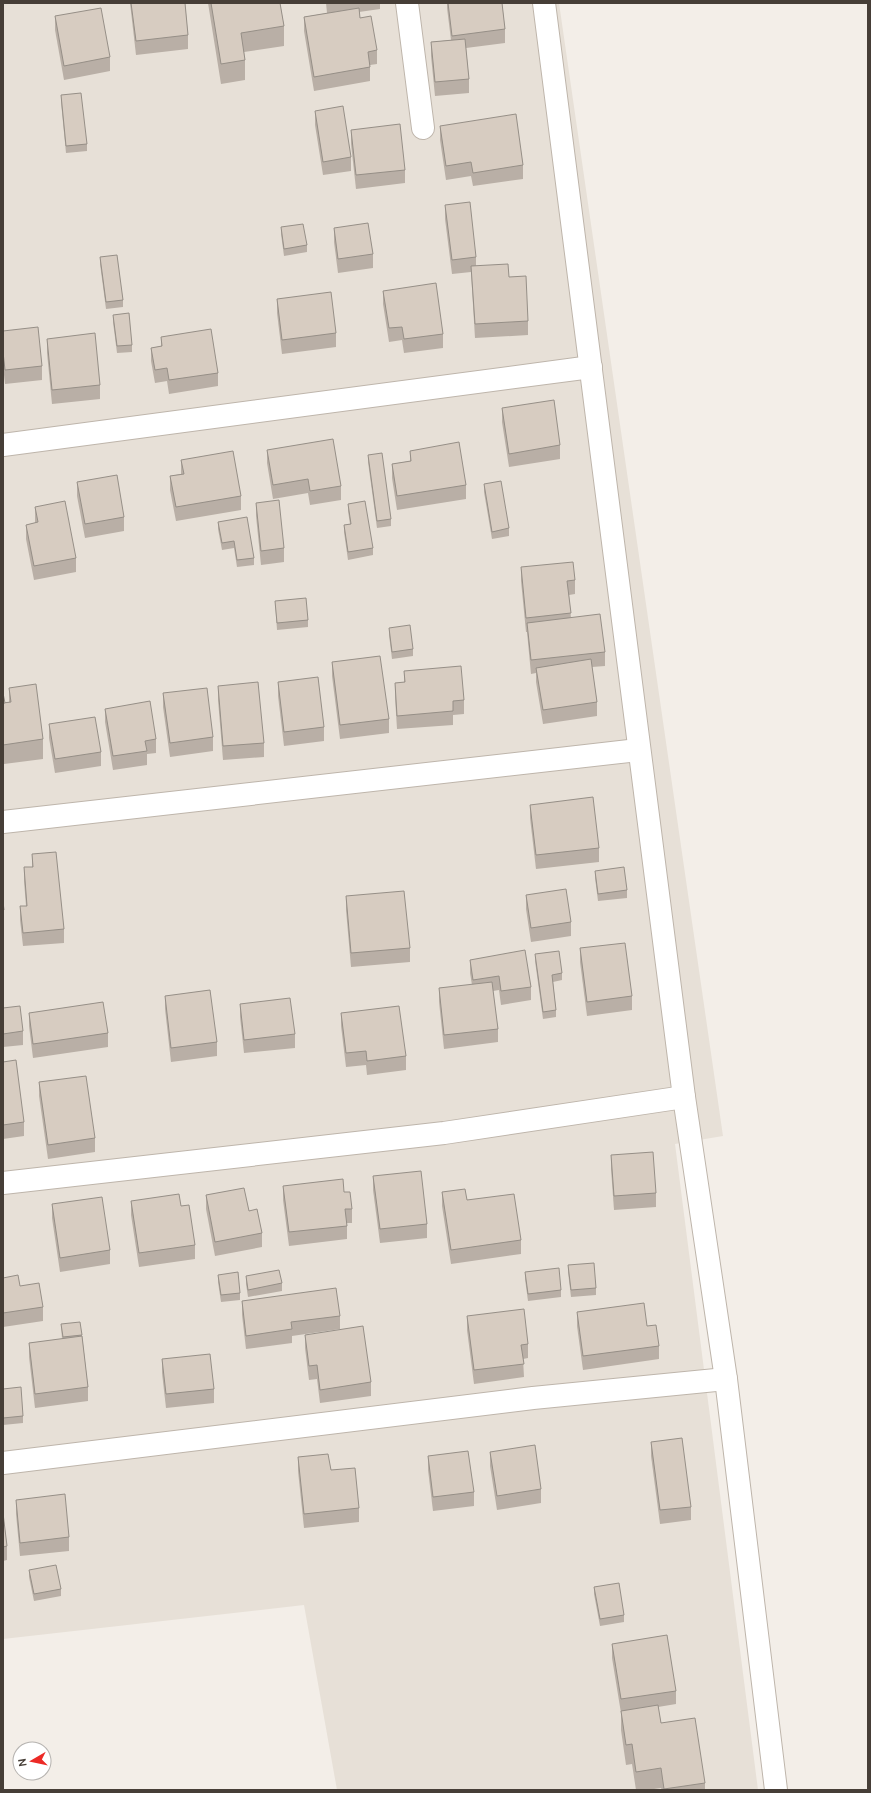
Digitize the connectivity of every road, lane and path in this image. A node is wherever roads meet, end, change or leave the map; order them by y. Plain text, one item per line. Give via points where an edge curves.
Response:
1 (406, 3) edge
2 (544, 3) edge
3 (423, 128) dead end
4 (591, 367) junction
5 (3, 445) edge
6 (638, 750) junction
7 (3, 822) edge
8 (684, 1097) junction
9 (3, 1183) edge
10 (726, 1379) junction
11 (3, 1463) edge
12 (776, 1790) edge

1 - 3 street
2 - 4 street
4 - 5 street
4 - 6 street
6 - 7 street
6 - 8 street
8 - 9 street via 444,1133
8 - 10 street
10 - 11 street via 525,1399
10 - 12 street

